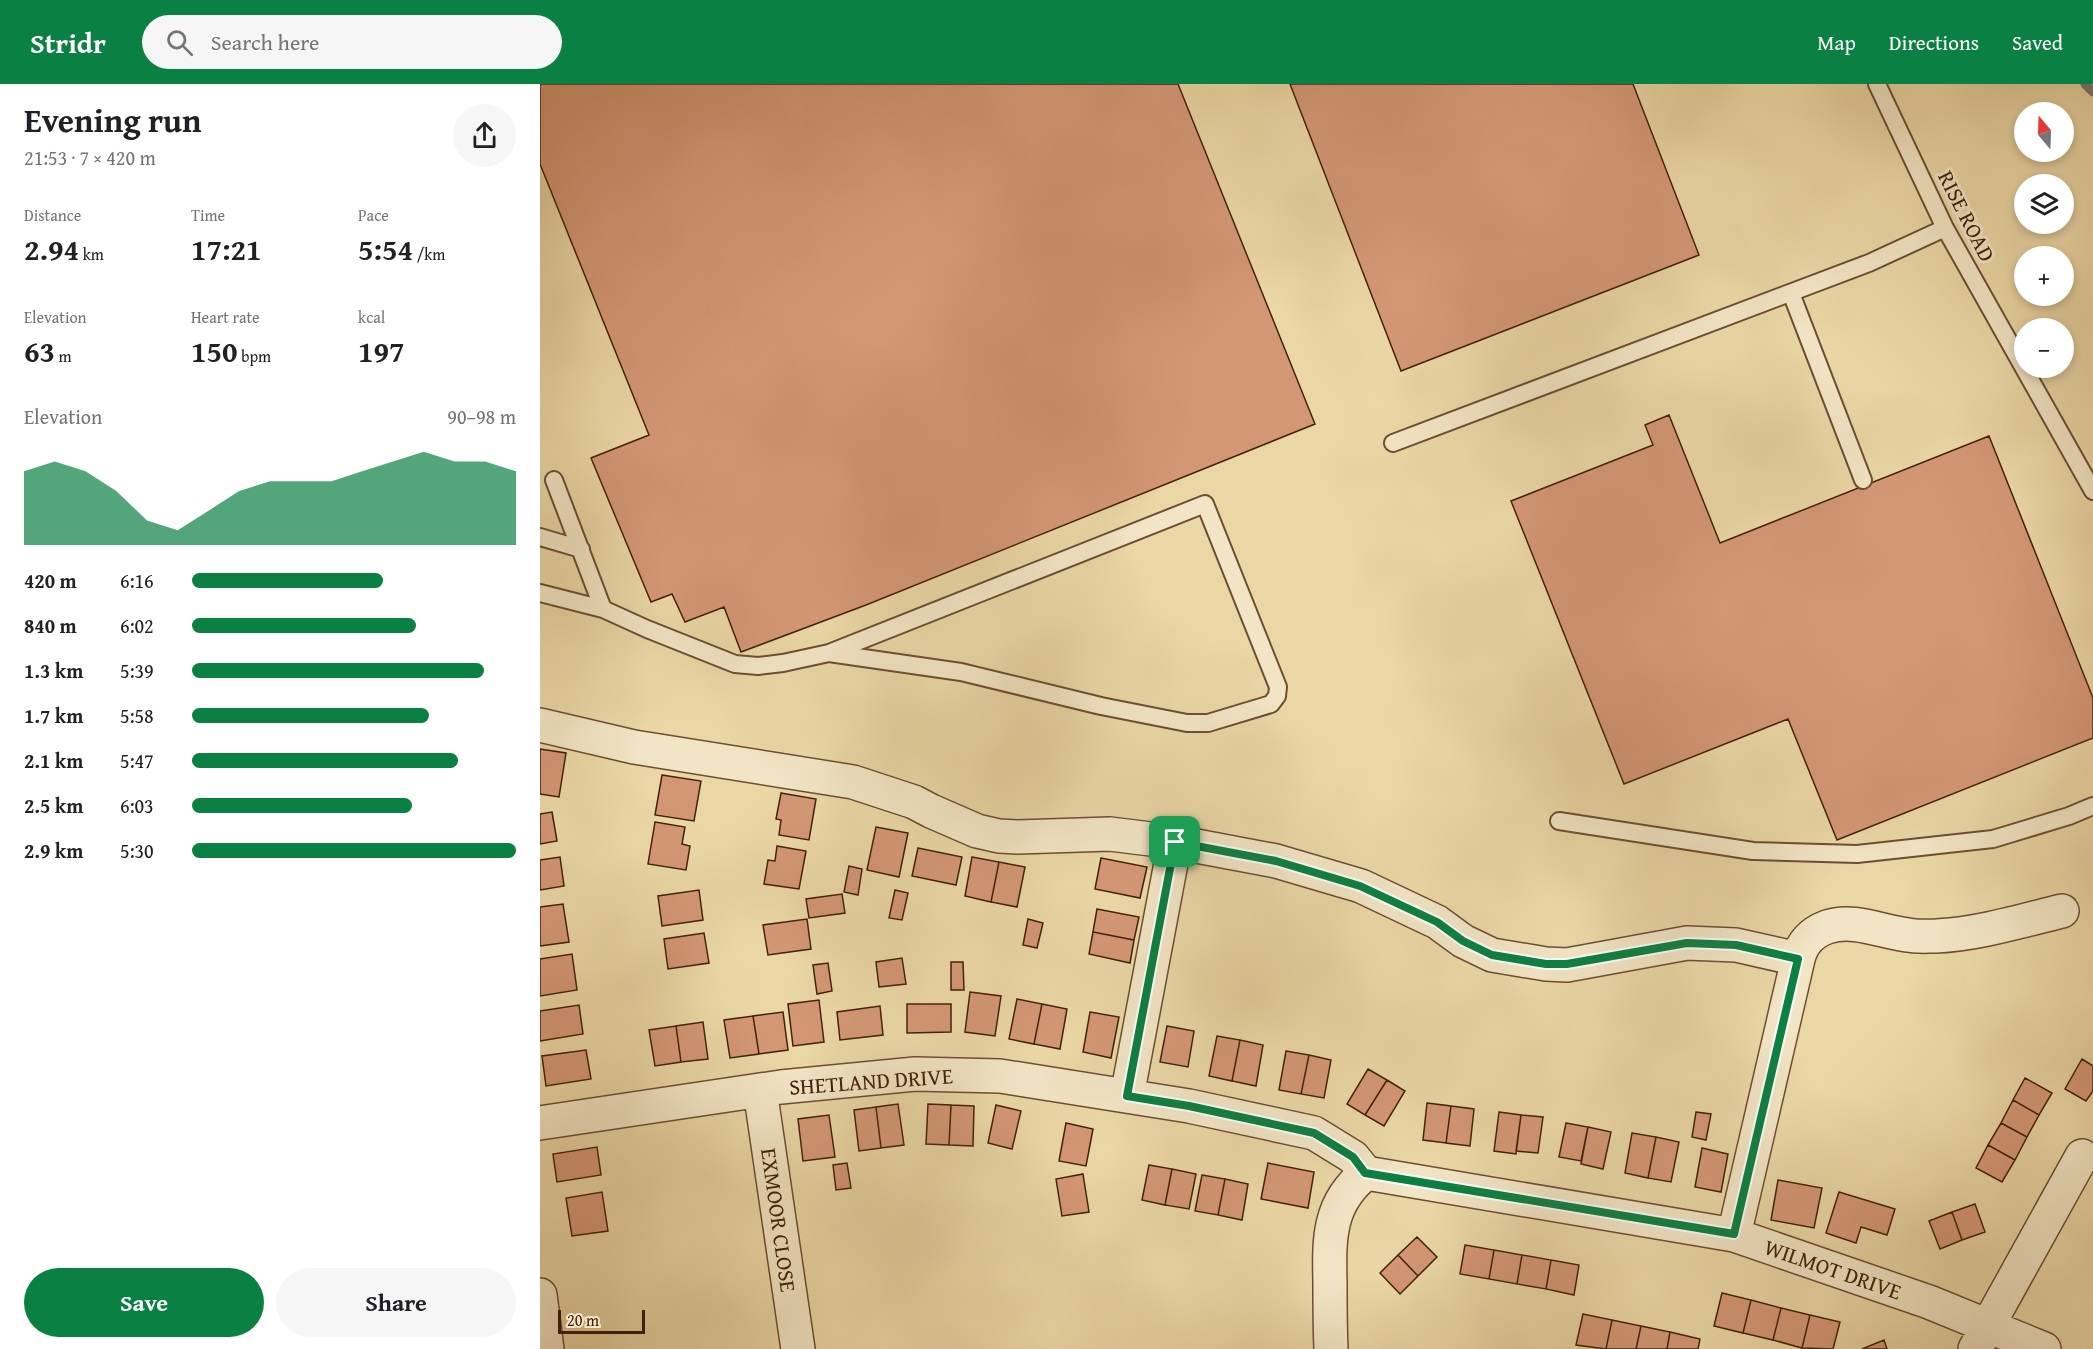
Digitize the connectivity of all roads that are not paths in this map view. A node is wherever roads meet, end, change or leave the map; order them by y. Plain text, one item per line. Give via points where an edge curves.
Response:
1 (1877, 84) edge
2 (1945, 228) junction
3 (1791, 293) junction
4 (1393, 443) dead end
5 (554, 480) dead end
6 (1863, 480) dead end
7 (2093, 491) edge
8 (540, 537) edge
9 (581, 549) junction
10 (540, 594) edge
11 (603, 609) junction
12 (829, 653) junction
13 (540, 725) edge
14 (2093, 806) edge
15 (1559, 821) dead end
16 (1175, 842) junction
17 (2062, 911) dead end
18 (1798, 959) junction
19 (760, 1090) junction
20 (1127, 1096) junction
21 (540, 1123) edge
22 (2082, 1156) dead end
23 (1365, 1173) junction
24 (1734, 1234) junction
25 (540, 1295) edge
26 (1982, 1338) edge
27 (547, 1349) edge
28 (798, 1349) edge
29 (1331, 1349) edge
30 (2044, 1349) edge

1 - 2 lane, RISE ROAD
2 - 3 lane via 1869,264
2 - 7 lane, RISE ROAD
3 - 4 lane
3 - 6 lane
5 - 9 lane
8 - 9 lane
9 - 11 lane
10 - 11 lane
11 - 12 lane via 735,664 759,666
12 - 12 lane via 961,672 1187,723 1208,723 1271,704 1278,687 1205,504
13 - 16 street via 634,747 853,782 999,836 1110,834
14 - 15 lane via 1993,839 1857,854 1753,851
16 - 18 street via 1276,861 1360,886 1437,922 1492,955 1567,964 1687,943 1736,945
16 - 20 street
17 - 18 street via 1938,936 1836,925 1809,938 1801,946
18 - 24 street
19 - 20 street, SHETLAND DRIVE via 915,1074 1000,1076
19 - 21 street, SHETLAND DRIVE
19 - 28 street, EXMOOR CLOSE
20 - 23 street, SHETLAND DRIVE via 1314,1133 1353,1157
22 - 26 street
23 - 24 street, WILMOT DRIVE
23 - 29 street via 1354,1182 1334,1215 1329,1242
24 - 26 street, WILMOT DRIVE via 1929,1302
25 - 27 street
26 - 30 street, WILMOT DRIVE

